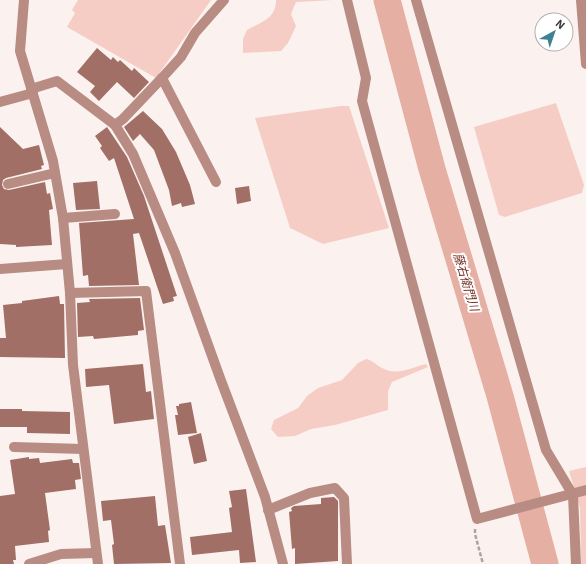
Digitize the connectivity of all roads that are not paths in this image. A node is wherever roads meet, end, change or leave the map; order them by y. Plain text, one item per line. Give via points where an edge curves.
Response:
1 (24, 0) edge
2 (224, 0) edge
3 (347, 0) edge
4 (416, 0) edge
5 (581, 0) edge
6 (584, 26) edge
7 (586, 64) edge
8 (162, 78) junction
9 (32, 91) junction
10 (0, 102) edge
11 (115, 124) junction
12 (55, 173) junction
13 (216, 182) dead end
14 (8, 184) dead end
15 (115, 214) dead end
16 (63, 218) junction
17 (67, 264) junction
18 (0, 269) edge
19 (70, 293) junction
20 (14, 447) dead end
21 (83, 449) junction
22 (586, 490) edge
23 (573, 495) junction
24 (268, 510) junction
25 (96, 553) junction
26 (29, 564) edge
27 (98, 564) edge
28 (180, 564) edge
29 (283, 564) edge
30 (347, 564) edge
31 (576, 564) edge

1 - 9 street via 20,51
2 - 8 street via 195,32 181,57
3 - 23 street via 366,78 362,102 477,519
4 - 23 street via 546,450
5 - 6 street
6 - 7 street
8 - 11 street via 123,119
8 - 13 street
9 - 10 street
9 - 11 street via 57,81
9 - 12 street
11 - 24 street via 133,154 175,253
12 - 14 street
12 - 16 street
15 - 16 street
16 - 17 street
17 - 18 street
17 - 19 street
19 - 21 street via 72,365
19 - 28 street via 146,291
20 - 21 street
21 - 25 street
22 - 23 street
23 - 31 street
24 - 29 street
24 - 30 street via 310,493 335,488 344,498
25 - 26 street via 61,554
25 - 27 street

